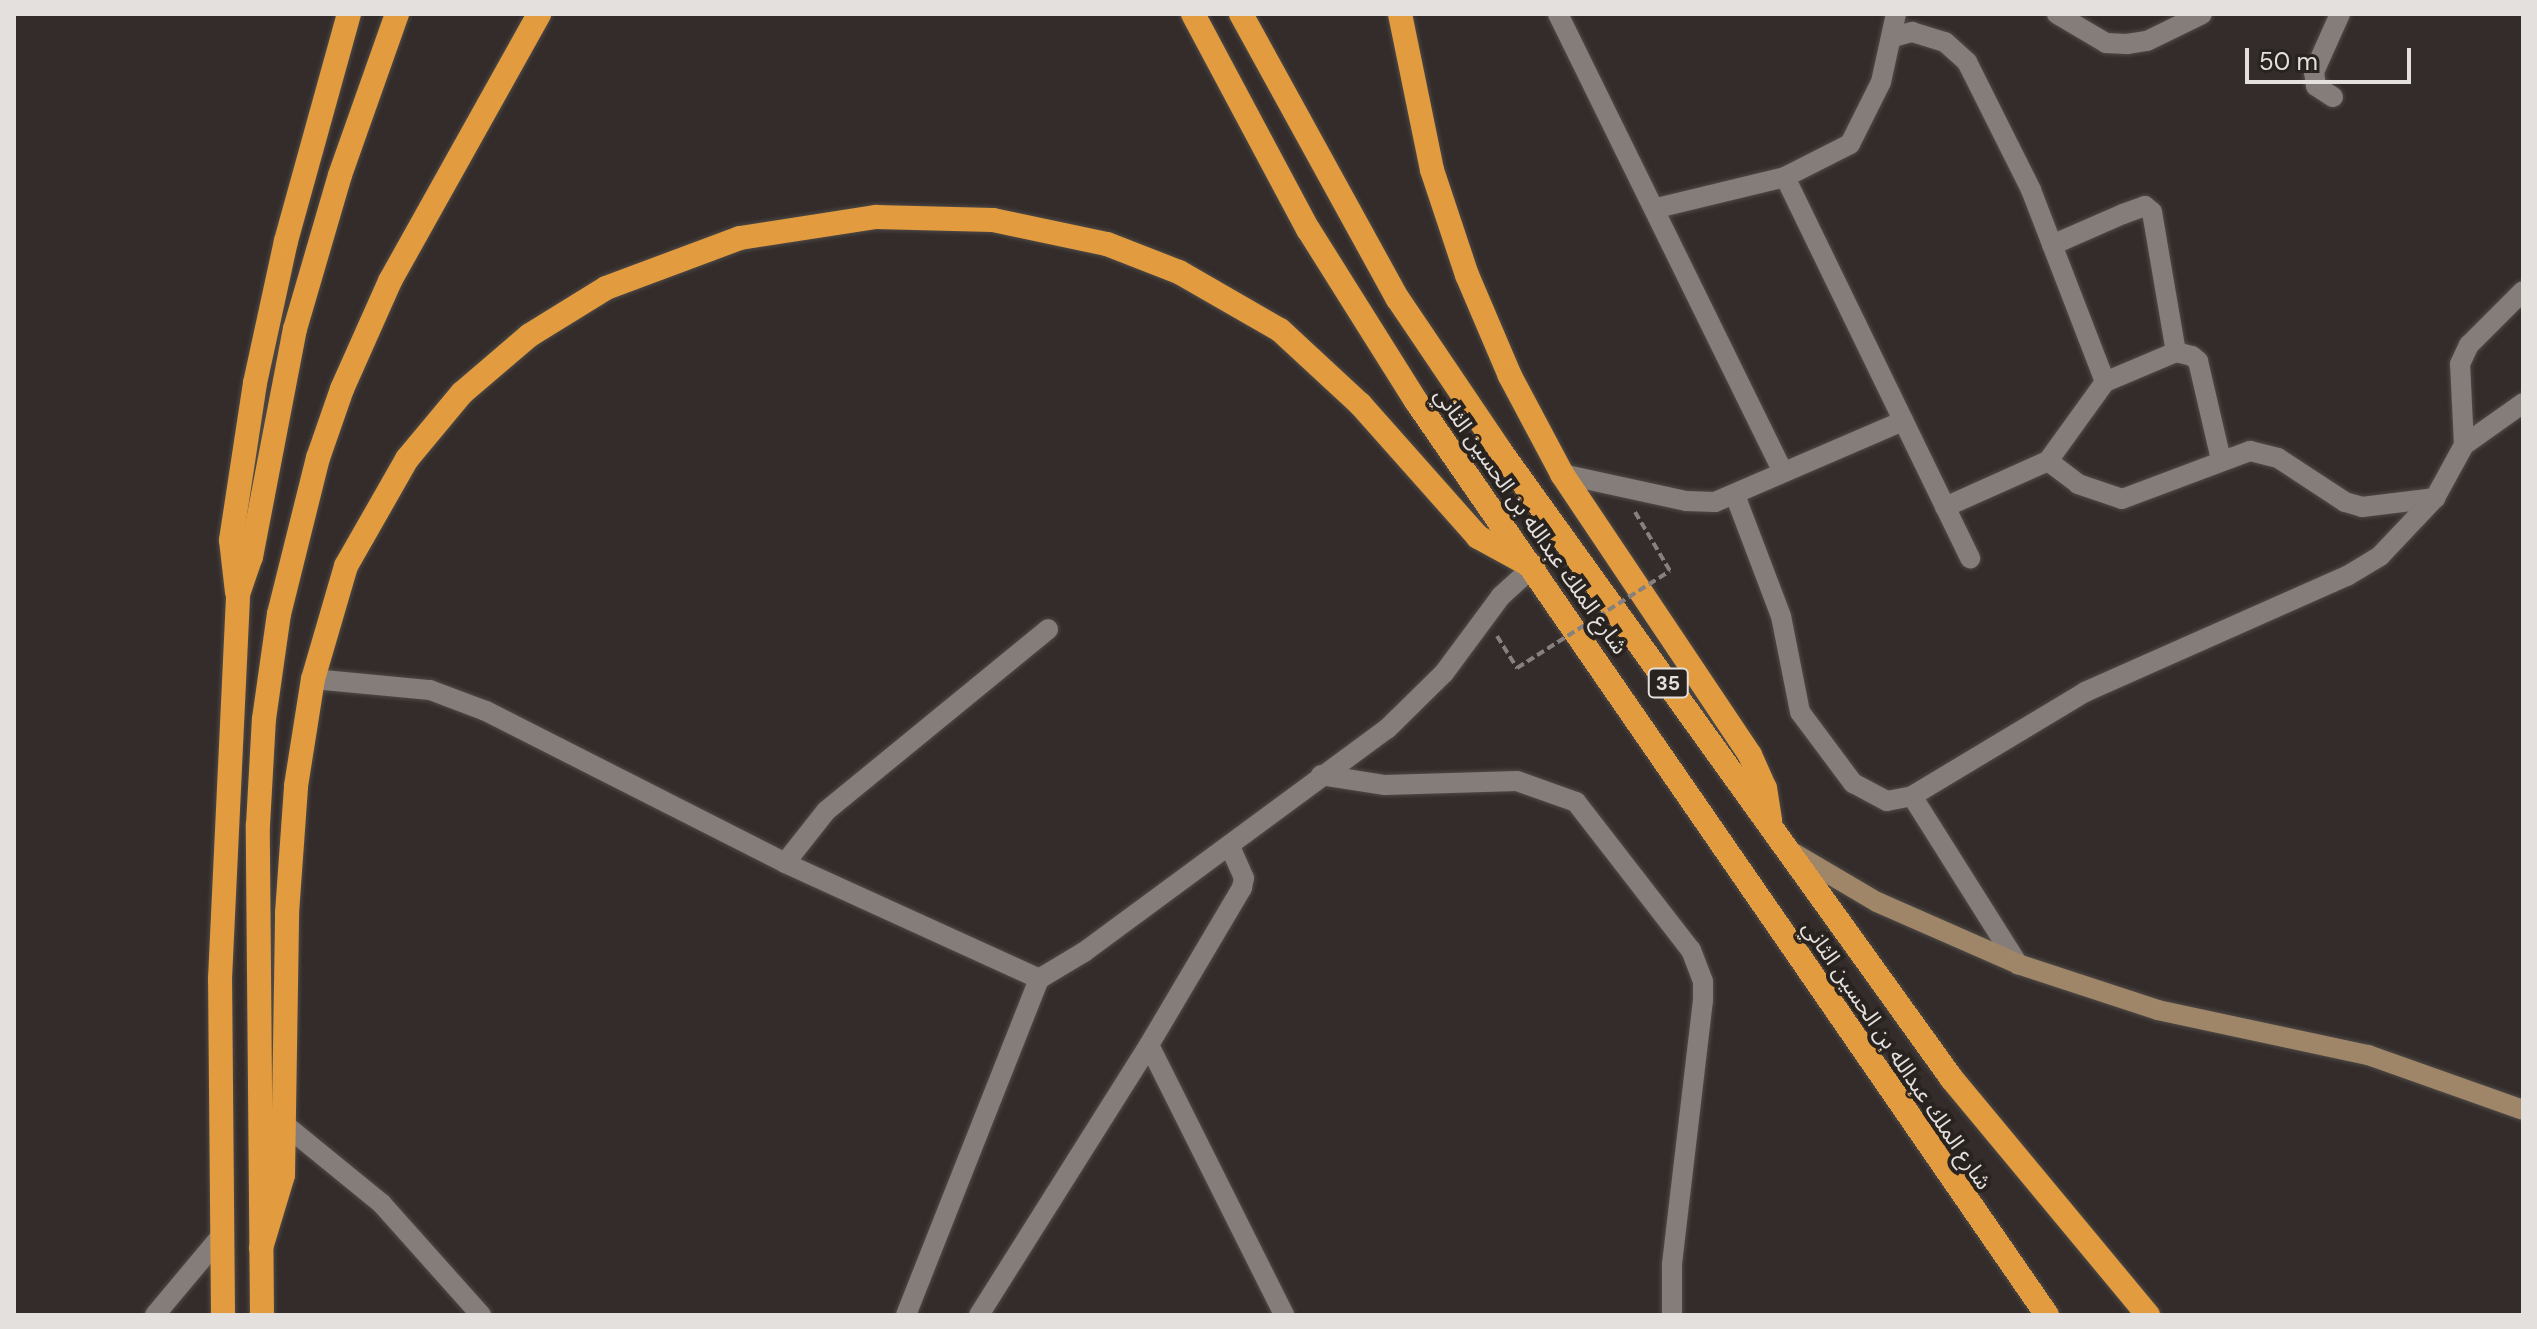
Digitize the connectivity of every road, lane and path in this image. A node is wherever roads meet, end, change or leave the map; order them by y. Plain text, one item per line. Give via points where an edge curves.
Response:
1 (349, 14) edge
2 (397, 14) edge
3 (539, 14) edge
4 (1193, 14) edge
5 (1241, 14) edge
6 (1400, 14) edge
7 (1558, 14) edge
8 (1896, 14) edge
9 (2057, 14) edge
10 (2178, 14) edge
11 (2202, 14) edge
12 (2340, 14) edge
13 (1893, 37) junction
14 (2147, 41) junction
15 (2333, 97) dead end
16 (1785, 177) junction
17 (1657, 208) junction
18 (2052, 245) junction
19 (2523, 291) edge
20 (2176, 352) junction
21 (2105, 382) junction
22 (2523, 403) edge
23 (1903, 421) junction
24 (2464, 445) junction
25 (2221, 460) junction
26 (2048, 461) junction
27 (1783, 472) junction
28 (1562, 474) junction
29 (1735, 495) junction
30 (2435, 498) junction
31 (1945, 507) junction
32 (1645, 532) dead end
33 (1970, 558) dead end
34 (1533, 567) junction
35 (238, 594) junction
36 (1048, 629) dead end
37 (1502, 644) dead end
38 (313, 679) junction
39 (1321, 775) junction
40 (1912, 796) junction
41 (1770, 824) junction
42 (1229, 845) junction
43 (1789, 850) junction
44 (785, 863) junction
45 (2018, 964) junction
46 (1039, 979) junction
47 (1149, 1045) junction
48 (2523, 1110) edge
49 (284, 1124) junction
50 (222, 1235) junction
51 (261, 1248) junction
52 (155, 1315) edge
53 (223, 1315) edge
54 (262, 1315) edge
55 (481, 1315) edge
56 (906, 1315) edge
57 (979, 1315) edge
58 (1284, 1315) edge
59 (1672, 1315) edge
60 (2047, 1315) edge
61 (2148, 1315) edge

1 - 35 highway via 286,241 255,383 231,540
2 - 35 highway via 340,175 295,329 251,557
3 - 51 highway via 390,281 342,389 318,458 279,614 264,719 258,825
4 - 34 highway, شارع الملك عبدالله بن الحسين الثاني / 35 via 1258,140 1361,316
5 - 41 highway, شارع الملك عبدالله بن الحسين الثاني / 35 via 1343,207 1423,337
6 - 28 highway via 1419,116 1453,236 1510,376
7 - 17 street
8 - 13 street
9 - 14 street via 2106,43
10 - 14 street
11 - 14 street
12 - 15 street via 2314,72 2316,86
13 - 16 street via 1868,116 1850,144
13 - 18 street via 1912,32 1945,42 1967,62
16 - 17 street
16 - 23 street
17 - 27 street
18 - 20 street via 2145,206 2152,212
18 - 21 street
19 - 24 street via 2469,345 2460,364
20 - 21 street
20 - 25 street via 2198,361
21 - 26 street
22 - 24 street
23 - 27 street
23 - 31 street
24 - 30 street
25 - 26 street via 2122,499 2078,484
25 - 30 street via 2264,452 2362,507
26 - 31 street
27 - 29 street
28 - 29 street via 1686,501 1715,502
28 - 41 highway via 1750,755 1765,788
29 - 40 street via 1781,616 1800,712 1862,791 1887,801
30 - 40 street via 2380,556 2347,576 2085,692
31 - 33 street
32 - 37 path, bridge via 1670,571 1517,668
34 - 38 highway via 1478,537 1397,443 1320,366 1280,330 1214,289 1143,257 1069,233 993,220 876,217 740,238 647,269 567,310 495,363 432,426 363,529 346,566
34 - 39 street via 1501,596 1416,702
34 - 60 highway, شارع الملك عبدالله بن الحسين الثاني / 35 via 1908,1121
35 - 50 highway via 222,879
36 - 44 street via 826,811
38 - 44 street via 430,690 486,711
38 - 49 highway via 289,871
39 - 42 street
39 - 59 street via 1385,785 1538,784 1576,802 1691,950 1703,981 1703,1000 1672,1265
40 - 45 street
41 - 43 highway, شارع الملك عبدالله بن الحسين الثاني / 35
42 - 46 street
42 - 47 street via 1244,878 1242,888
43 - 45 street, شارع الملك عبدالله بن الحسين الثاني / 35 via 1877,902
43 - 61 highway, شارع الملك عبدالله بن الحسين الثاني / 35 via 2000,1141
44 - 46 street
45 - 48 street, شارع الملك عبدالله بن الحسين الثاني / 35 via 2158,1010 2368,1055
46 - 56 street
47 - 57 street
47 - 58 street
49 - 51 highway via 279,1200
49 - 55 street via 382,1204
50 - 52 street
50 - 53 highway
51 - 54 highway

